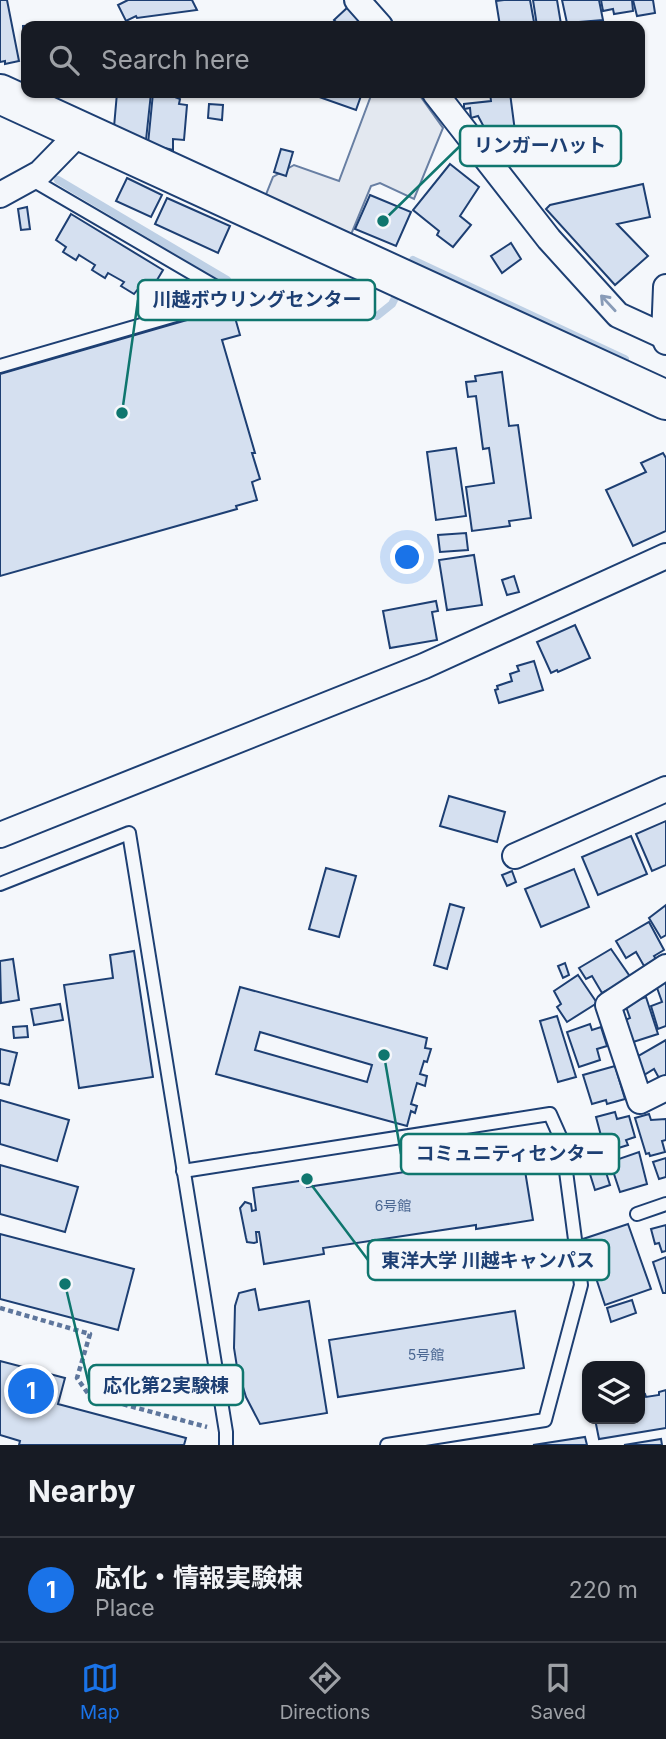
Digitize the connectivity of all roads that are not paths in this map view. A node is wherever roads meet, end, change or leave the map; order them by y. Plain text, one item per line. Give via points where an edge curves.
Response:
1 (357, 0) edge
2 (376, 21) edge
3 (0, 94) edge
4 (439, 98) edge
5 (80, 132) junction
6 (31, 179) junction
7 (0, 195) edge
8 (666, 287) edge
9 (665, 338) edge
10 (0, 366) edge
11 (666, 400) edge
12 (666, 556) edge
13 (666, 789) edge
14 (0, 835) edge
15 (515, 856) dead end
16 (0, 884) edge
17 (666, 967) edge
18 (666, 1088) edge
19 (183, 1171) junction
20 (666, 1204) edge
21 (636, 1214) dead end
22 (226, 1438) edge
23 (387, 1445) edge

1 - 2 street
3 - 5 main road
9 -> 4 street via 618,314 549,239
5 - 6 street
5 - 11 main road
6 - 7 street
6 - 10 lane via 228,294 224,301
8 - 9 street
12 - 14 street via 424,666
13 - 15 street
16 - 19 lane via 129,833
17 - 18 street via 608,1005 640,1101
19 - 22 lane
19 - 23 lane via 550,1114 562,1141 581,1285 545,1420
20 - 21 lane

